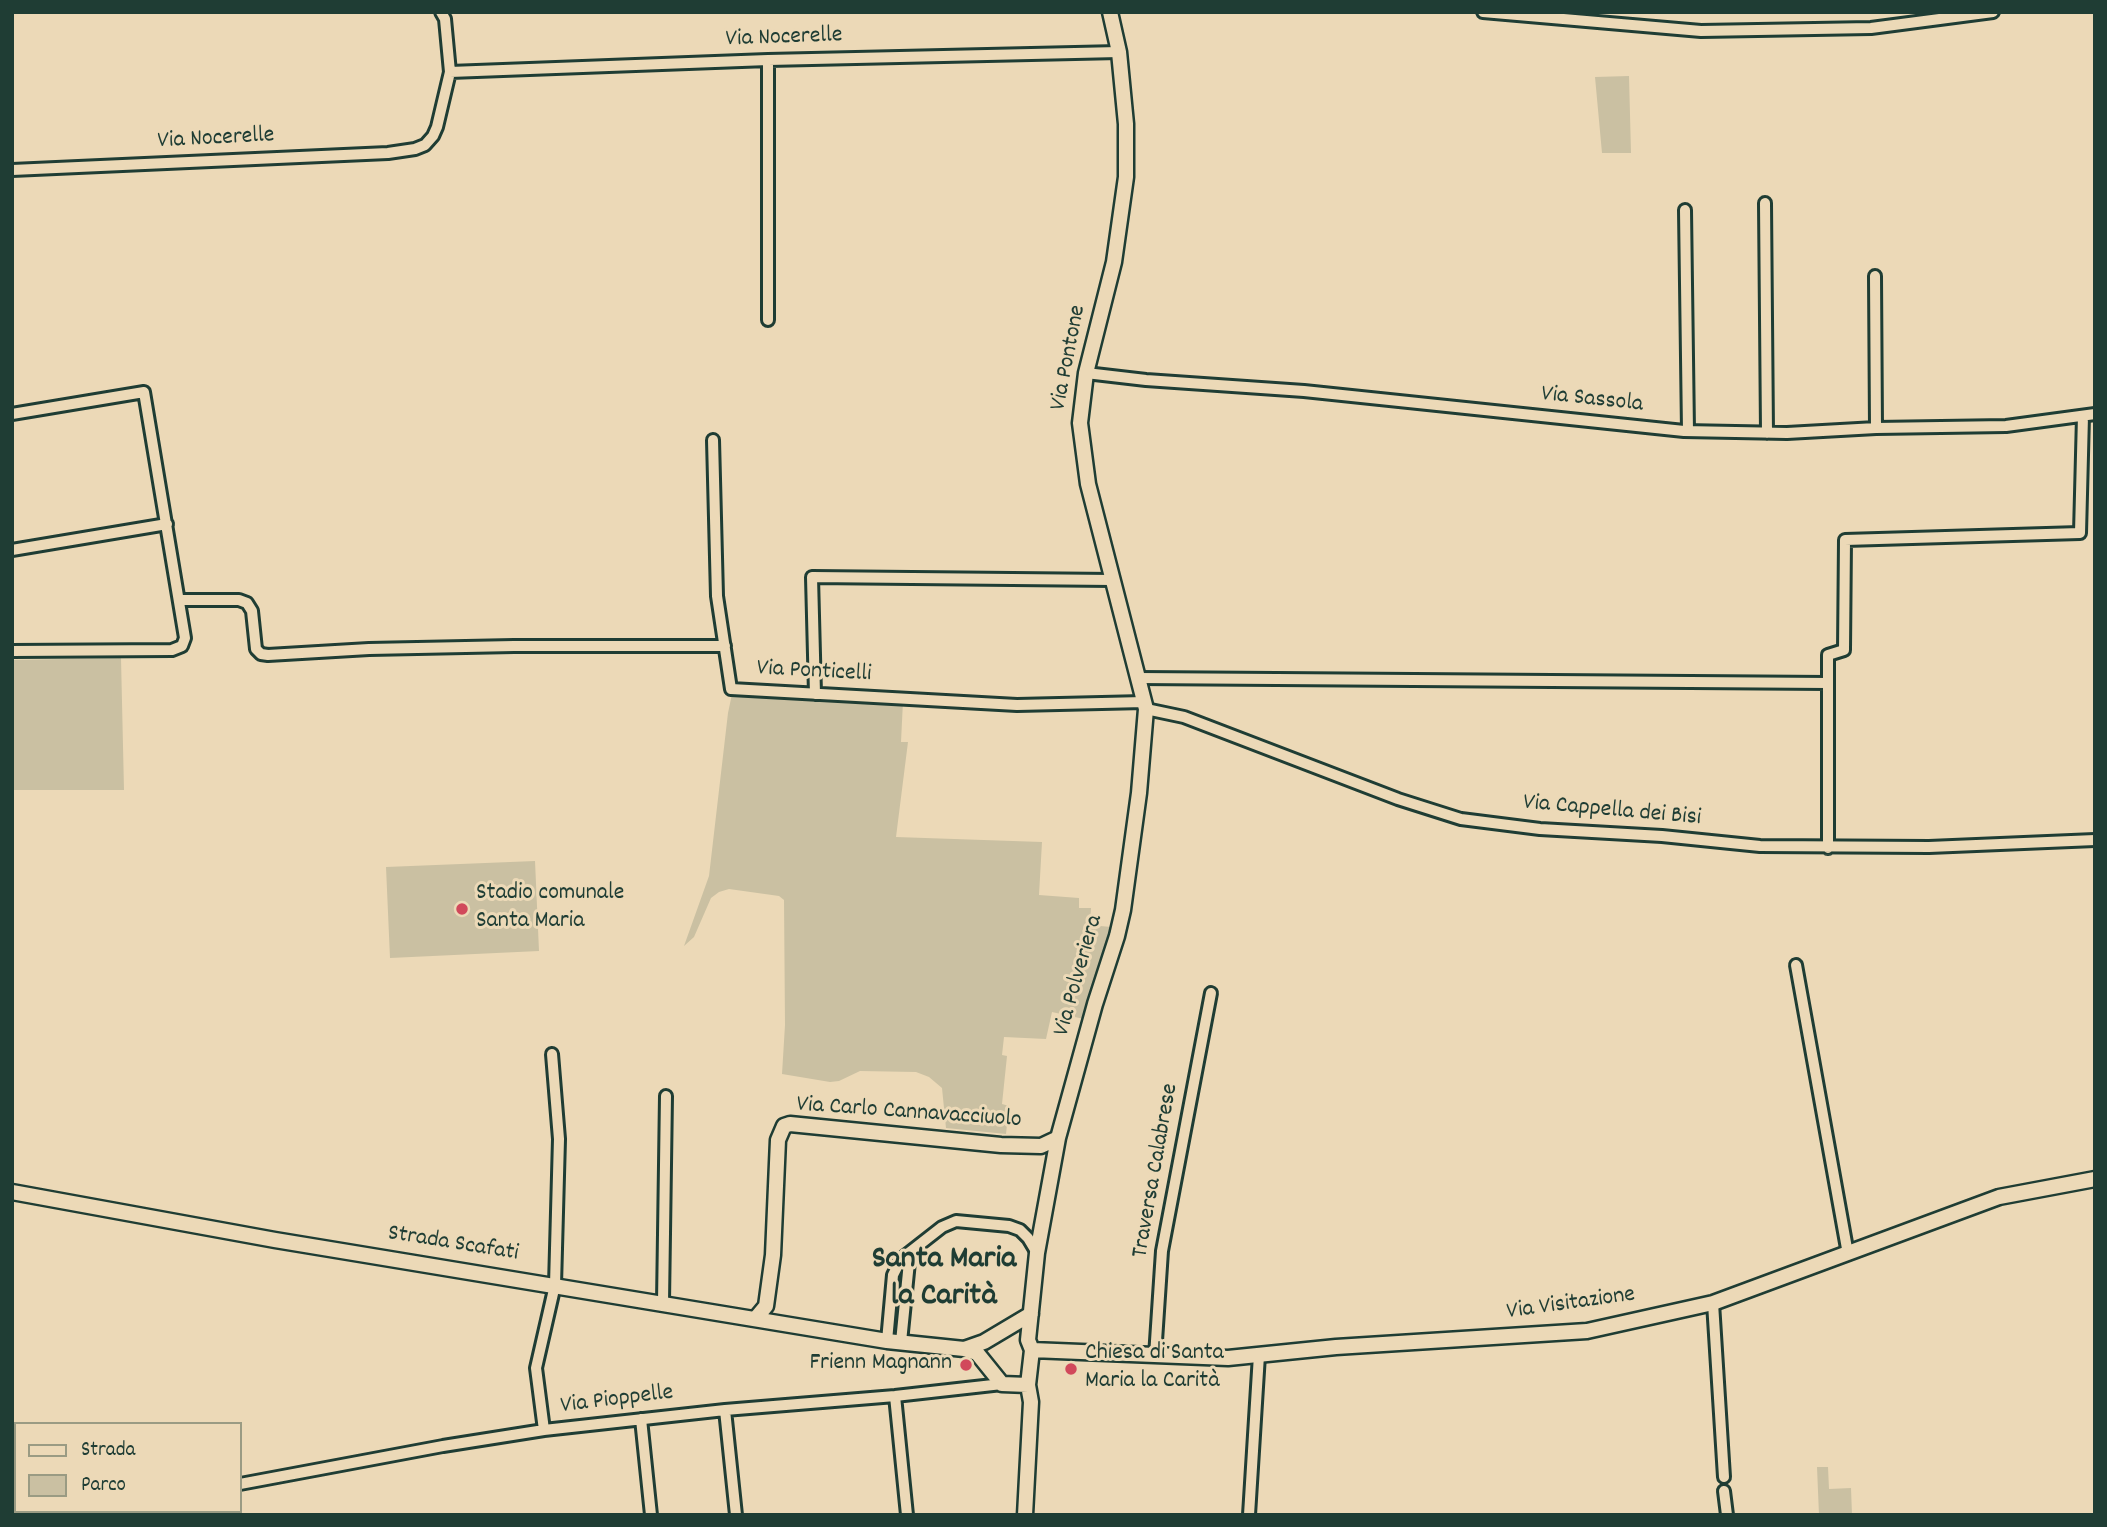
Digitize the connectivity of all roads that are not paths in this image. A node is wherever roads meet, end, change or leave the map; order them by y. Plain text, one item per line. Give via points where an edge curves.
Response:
1 (441, 12) edge
2 (1110, 12) edge
3 (1483, 12) edge
4 (1993, 12) edge
5 (1898, 18) edge
6 (1119, 52) junction
7 (768, 60) junction
8 (450, 72) junction
9 (12, 170) edge
10 (1765, 203) dead end
11 (1685, 210) dead end
12 (1875, 276) dead end
13 (768, 320) dead end
14 (1086, 373) junction
15 (12, 414) edge
16 (2089, 415) edge
17 (1876, 428) junction
18 (1688, 431) junction
19 (1767, 433) junction
20 (712, 440) dead end
21 (167, 524) junction
22 (12, 550) edge
23 (1113, 580) junction
24 (179, 600) junction
25 (724, 646) junction
26 (12, 651) edge
27 (1138, 678) junction
28 (1828, 683) junction
29 (815, 694) junction
30 (1145, 706) junction
31 (2095, 840) edge
32 (1828, 848) junction
33 (1797, 965) dead end
34 (1211, 993) dead end
35 (552, 1054) dead end
36 (666, 1096) dead end
37 (1058, 1138) junction
38 (1041, 1146) junction
39 (1054, 1159) junction
40 (2095, 1179) edge
41 (12, 1192) edge
42 (1037, 1253) junction
43 (1848, 1254) junction
44 (555, 1284) junction
45 (663, 1302) junction
46 (1713, 1303) junction
47 (1031, 1314) junction
48 (756, 1318) junction
49 (894, 1341) junction
50 (964, 1349) junction
51 (1032, 1350) junction
52 (1259, 1355) junction
53 (1155, 1356) junction
54 (1002, 1384) junction
55 (1028, 1385) junction
56 (895, 1396) junction
57 (725, 1410) junction
58 (641, 1419) junction
59 (544, 1430) junction
60 (1724, 1477) dead end
61 (242, 1485) edge
62 (1724, 1491) dead end
63 (651, 1515) edge
64 (736, 1515) edge
65 (908, 1515) edge
66 (1025, 1515) edge
67 (1249, 1515) edge
68 (1727, 1515) edge

1 - 8 street, Via Nocerelle
2 - 6 street, Via Pontone
3 - 5 street via 1702,32 1871,28
4 - 5 street
6 - 7 street, Via Nocerelle
6 - 14 street, Via Pontone via 1126,177 1114,262
7 - 8 street, Via Nocerelle
7 - 13 street
8 - 9 street, Via Nocerelle via 438,127 425,145 415,149
10 - 19 street
11 - 18 street
12 - 17 street
14 - 18 street, Via Sassola
14 - 23 street, Via Pontone via 1080,423 1088,484
15 - 21 street via 144,392
16 - 17 street, Via Sassola via 2006,426
16 - 28 street via 2080,533 1845,541 1844,650 1828,655
17 - 19 street, Via Sassola
18 - 19 street, Via Sassola
20 - 25 street, Via Ponticelli via 717,596
21 - 22 street
21 - 24 street
23 - 27 street, Via Pontone
23 - 29 street via 812,577
24 - 25 street via 247,603 256,649 268,655 514,646
24 - 26 street via 185,638 176,650
25 - 29 street, Via Ponticelli via 731,689
27 - 28 street
27 - 30 street, Via Pontone
28 - 32 street
29 - 30 street, Via Ponticelli via 1017,705
30 - 32 street, Via Cappella dei Bisi via 1461,819 1540,829
30 - 37 street, Via Polveriera via 1139,793 1120,923
31 - 32 street, Via Cappella dei Bisi
33 - 43 street
34 - 53 street, Traversa Calabrese via 1162,1251
35 - 44 street via 559,1139
36 - 45 street
37 - 38 street, Via Carlo Cannavacciuolo
37 - 39 street, Via Polveriera
38 - 39 street
38 - 48 street, Via Carlo Cannavacciuolo via 784,1126 778,1140 770,1281 766,1306
39 - 42 street, Via Polveriera
40 - 43 street, Via Visitazione via 1999,1197
41 - 44 street, Strada Scafati
42 - 47 street
42 - 49 street via 1020,1230 1009,1226 956,1221 942,1227 901,1259 893,1275
43 - 46 street, Via Visitazione
44 - 45 street, Strada Scafati
44 - 59 street via 536,1368
45 - 48 street, Strada Scafati
46 - 52 street, Via Visitazione via 1587,1331
46 - 60 street
47 - 50 street
47 - 51 street via 1028,1340
48 - 49 street, Strada Scafati
49 - 50 street
50 - 54 street via 977,1353
51 - 53 street, Via Visitazione
51 - 55 street
52 - 53 street, Via Visitazione
52 - 67 street
54 - 55 street
54 - 56 street, Via Pioppelle
55 - 66 street
56 - 57 street, Via Pioppelle
56 - 65 street
57 - 58 street, Via Pioppelle
57 - 64 street
58 - 59 street, Via Pioppelle
58 - 63 street
59 - 61 street, Via Pioppelle
62 - 68 street

